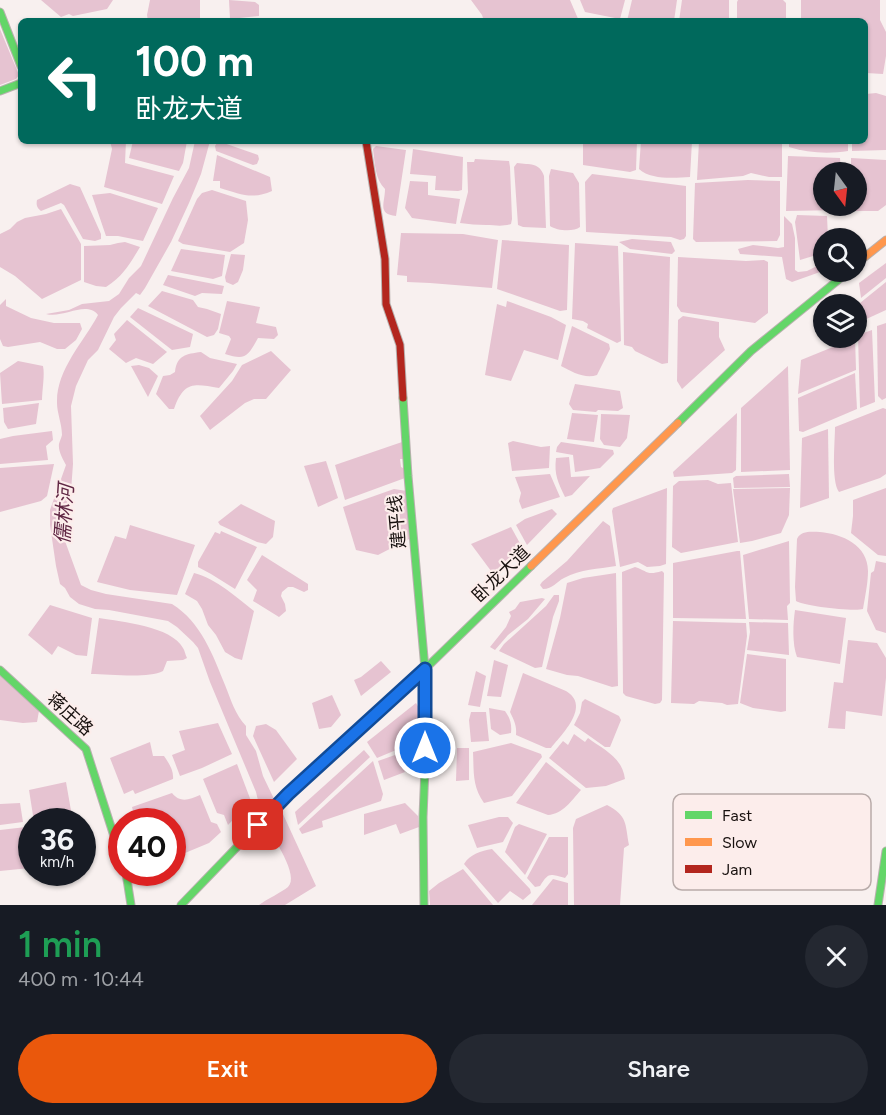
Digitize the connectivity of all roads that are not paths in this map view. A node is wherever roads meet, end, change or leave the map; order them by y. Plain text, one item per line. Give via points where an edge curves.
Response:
1 (0, 12) edge
2 (18, 58) edge
3 (18, 83) edge
4 (0, 91) edge
5 (366, 144) edge
6 (886, 240) edge
7 (867, 255) edge
8 (836, 282) edge
9 (425, 669) junction
10 (0, 670) edge
11 (108, 817) edge
12 (886, 851) edge
13 (128, 886) edge
14 (131, 905) edge
15 (181, 905) edge
16 (424, 905) edge
17 (878, 905) edge

1 - 2 street
3 - 4 street
5 - 9 street, 建平线 via 385,259 386,304 400,345
6 - 7 street
8 - 9 street, 卧龙大道 via 751,351
9 - 15 street, 卧龙大道 via 284,798
9 - 16 street, 建平线
10 - 11 street, 蒋庄路 via 86,749
12 - 17 street
13 - 14 street

